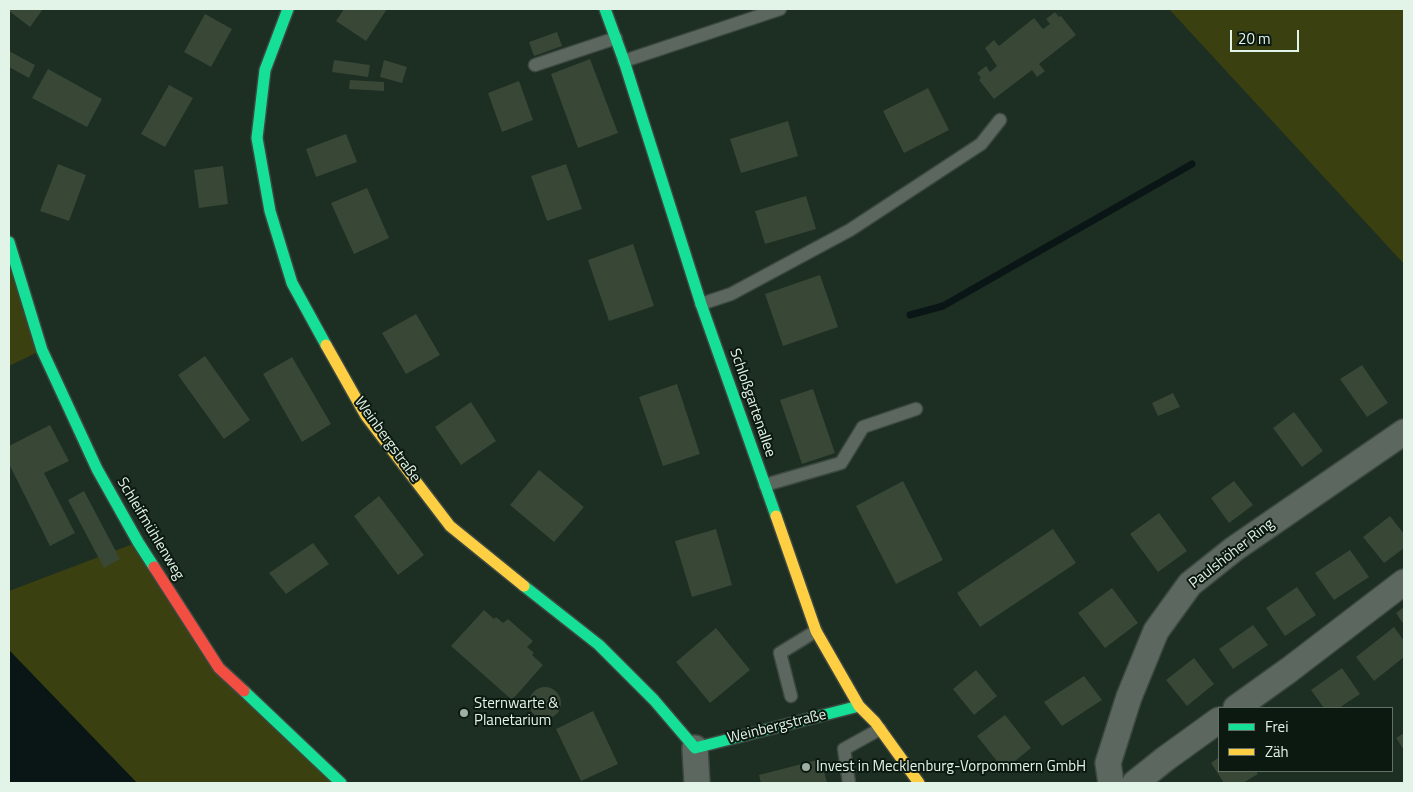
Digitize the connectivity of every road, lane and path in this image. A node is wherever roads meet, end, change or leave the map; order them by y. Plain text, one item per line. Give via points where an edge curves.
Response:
1 (288, 9) edge
2 (605, 9) edge
3 (780, 9) edge
4 (616, 38) junction
5 (624, 61) junction
6 (535, 66) dead end
7 (1000, 120) dead end
8 (9, 242) edge
9 (701, 304) junction
10 (916, 409) dead end
11 (1404, 432) edge
12 (765, 485) junction
13 (1404, 582) edge
14 (816, 631) junction
15 (791, 696) dead end
16 (859, 706) junction
17 (1237, 707) edge
18 (1218, 721) edge
19 (880, 729) junction
20 (694, 748) junction
21 (341, 783) edge
22 (697, 783) edge
23 (849, 783) edge
24 (919, 783) edge
25 (1111, 783) edge
26 (1136, 783) edge

1 - 20 street, Weinbergstraße via 265,70 257,138 270,211 292,283 366,416 450,526 599,645 654,700
2 - 4 street, Schloßgartenallee
3 - 5 lane
4 - 5 street, Schloßgartenallee
4 - 6 lane
5 - 9 street, Schloßgartenallee
7 - 9 lane via 981,144 850,230 731,294
8 - 21 street, Schleifmühlenweg via 42,350 97,469 138,542 219,668
9 - 12 street, Schloßgartenallee
10 - 12 lane via 863,427 840,463
11 - 25 street, Paulshöher Ring via 1234,549 1190,584 1156,630 1129,697 1108,763
12 - 14 street, Schloßgartenallee
13 - 17 street
14 - 15 lane via 780,653
14 - 16 street, Schloßgartenallee
16 - 19 street, Schloßgartenallee
16 - 20 street, Weinbergstraße
18 - 26 street
19 - 23 lane via 844,749
19 - 24 street, Schloßgartenallee
20 - 22 street

